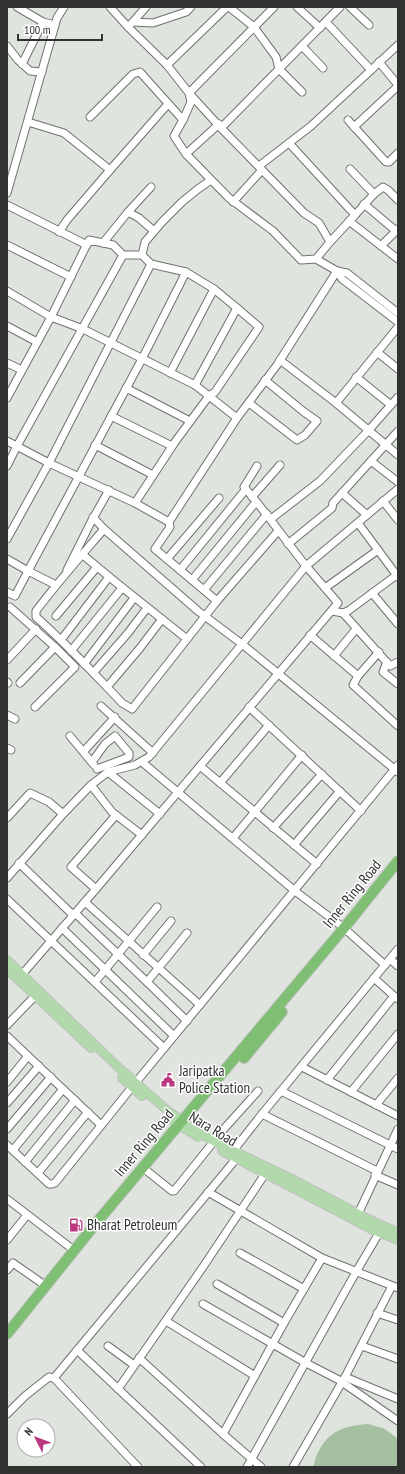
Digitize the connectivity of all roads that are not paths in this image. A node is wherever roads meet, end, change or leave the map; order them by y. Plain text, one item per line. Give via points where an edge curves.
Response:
1 (17, 7) edge
2 (64, 7) edge
3 (110, 7) edge
4 (146, 7) edge
5 (191, 7) edge
6 (238, 7) edge
7 (274, 7) edge
8 (297, 7) edge
9 (340, 7) edge
10 (350, 7) edge
11 (224, 8) edge
12 (43, 22) junction
13 (134, 22) junction
14 (326, 22) junction
15 (55, 25) junction
16 (256, 25) junction
17 (369, 25) dead end
18 (128, 27) junction
19 (320, 28) junction
20 (398, 45) edge
21 (7, 46) edge
22 (302, 46) junction
23 (379, 62) junction
24 (22, 64) junction
25 (167, 65) junction
26 (323, 68) dead end
27 (279, 69) junction
28 (371, 70) junction
29 (42, 72) junction
30 (398, 85) edge
31 (302, 92) dead end
32 (189, 93) junction
33 (168, 104) junction
34 (90, 117) dead end
35 (183, 120) junction
36 (348, 120) dead end
37 (28, 122) junction
38 (220, 126) junction
39 (354, 127) junction
40 (289, 143) junction
41 (398, 153) edge
42 (186, 154) junction
43 (260, 168) junction
44 (350, 169) dead end
45 (110, 170) junction
46 (211, 180) junction
47 (151, 187) dead end
48 (7, 193) edge
49 (374, 194) junction
50 (397, 198) edge
51 (233, 202) junction
52 (364, 204) junction
53 (7, 205) edge
54 (128, 212) junction
55 (355, 215) junction
56 (349, 221) junction
57 (397, 230) edge
58 (60, 232) junction
59 (154, 232) junction
60 (330, 242) junction
61 (103, 243) junction
62 (7, 245) edge
63 (86, 245) junction
64 (381, 246) junction
65 (123, 255) junction
66 (142, 255) junction
67 (316, 259) junction
68 (398, 259) edge
69 (151, 264) junction
70 (337, 271) junction
71 (186, 272) junction
72 (71, 277) junction
73 (214, 289) junction
74 (7, 291) edge
75 (237, 308) junction
76 (398, 313) edge
77 (51, 317) junction
78 (398, 322) edge
79 (7, 326) edge
80 (398, 327) edge
81 (83, 329) junction
82 (37, 342) junction
83 (112, 343) junction
84 (377, 352) junction
85 (142, 359) junction
86 (280, 360) junction
87 (7, 363) edge
88 (398, 369) edge
89 (22, 370) junction
90 (170, 373) junction
91 (356, 377) junction
92 (265, 380) junction
93 (195, 385) junction
94 (126, 388) junction
95 (209, 396) junction
96 (398, 397) edge
97 (7, 398) edge
98 (249, 402) junction
99 (336, 403) junction
100 (391, 405) junction
101 (111, 416) junction
102 (237, 418) junction
103 (190, 420) junction
104 (368, 431) junction
105 (398, 432) edge
106 (7, 441) edge
107 (386, 444) junction
108 (95, 445) junction
109 (17, 446) junction
110 (172, 446) junction
111 (398, 455) edge
112 (371, 461) junction
113 (49, 463) junction
114 (280, 465) dead end
115 (7, 466) edge
116 (257, 466) dead end
117 (153, 475) junction
118 (79, 476) junction
119 (398, 482) edge
120 (246, 489) junction
121 (108, 490) junction
122 (398, 490) edge
123 (342, 493) junction
124 (218, 498) dead end
125 (254, 500) junction
126 (383, 501) junction
127 (135, 503) junction
128 (367, 515) junction
129 (269, 516) junction
130 (93, 518) junction
131 (398, 520) edge
132 (169, 522) junction
133 (358, 523) junction
134 (104, 529) junction
135 (278, 531) junction
136 (7, 539) edge
137 (288, 544) junction
138 (378, 550) junction
139 (83, 555) junction
140 (7, 559) edge
141 (167, 559) junction
142 (306, 566) junction
143 (97, 567) junction
144 (180, 570) junction
145 (28, 571) junction
146 (398, 575) edge
147 (66, 576) junction
148 (109, 578) junction
149 (192, 580) junction
150 (56, 585) junction
151 (122, 588) junction
152 (325, 588) junction
153 (204, 590) junction
154 (7, 592) edge
155 (372, 593) junction
156 (15, 596) junction
157 (134, 598) junction
158 (217, 601) junction
159 (147, 608) junction
160 (8, 610) edge
161 (332, 611) junction
162 (343, 614) junction
163 (56, 616) dead end
164 (205, 616) junction
165 (162, 619) junction
166 (398, 624) edge
167 (356, 629) junction
168 (36, 630) junction
169 (310, 635) junction
170 (186, 639) junction
171 (62, 640) junction
172 (242, 644) junction
173 (55, 647) junction
174 (70, 651) junction
175 (379, 652) junction
176 (334, 656) junction
177 (7, 660) edge
178 (387, 662) junction
179 (398, 662) edge
180 (84, 664) junction
181 (94, 672) junction
182 (278, 673) junction
183 (358, 676) junction
184 (20, 683) dead end
185 (398, 684) edge
186 (107, 687) junction
187 (101, 706) dead end
188 (249, 707) junction
189 (35, 708) dead end
190 (7, 715) edge
191 (114, 716) junction
192 (15, 719) dead end
193 (269, 725) junction
194 (398, 726) edge
195 (70, 736) dead end
196 (84, 751) junction
197 (153, 752) junction
198 (302, 754) junction
199 (129, 757) junction
200 (92, 762) junction
201 (140, 762) junction
202 (200, 766) junction
203 (97, 769) junction
204 (397, 769) edge
205 (105, 774) junction
206 (322, 774) junction
207 (220, 783) junction
208 (91, 785) junction
209 (340, 791) junction
210 (179, 792) junction
211 (361, 810) junction
212 (254, 812) junction
213 (63, 814) junction
214 (160, 814) junction
215 (116, 815) junction
216 (7, 818) edge
217 (274, 828) junction
218 (142, 835) junction
219 (234, 838) junction
220 (294, 845) junction
221 (398, 861) edge
222 (19, 863) junction
223 (317, 864) junction
224 (398, 871) edge
225 (7, 878) edge
226 (96, 889) junction
227 (295, 891) junction
228 (7, 899) edge
229 (85, 902) junction
230 (157, 908) dead end
231 (74, 914) junction
232 (171, 921) dead end
233 (62, 928) junction
234 (346, 931) junction
235 (187, 934) dead end
236 (51, 941) junction
237 (128, 941) junction
238 (398, 949) edge
239 (143, 955) junction
240 (118, 956) junction
241 (7, 960) edge
242 (387, 962) junction
243 (398, 966) edge
244 (158, 968) junction
245 (7, 969) edge
246 (106, 969) junction
247 (20, 977) junction
248 (374, 978) junction
249 (95, 982) junction
250 (146, 982) junction
251 (35, 996) junction
252 (396, 998) edge
253 (200, 1005) junction
254 (187, 1021) junction
255 (7, 1025) edge
256 (398, 1034) edge
257 (7, 1036) edge
258 (174, 1036) junction
259 (164, 1048) junction
260 (28, 1056) junction
261 (39, 1066) junction
262 (302, 1067) junction
263 (51, 1077) junction
264 (398, 1078) edge
265 (327, 1080) junction
266 (7, 1082) edge
267 (134, 1085) junction
268 (63, 1089) junction
269 (258, 1091) dead end
270 (281, 1091) junction
271 (351, 1092) junction
272 (75, 1100) junction
273 (7, 1103) edge
274 (376, 1105) junction
275 (88, 1112) junction
276 (262, 1114) junction
277 (398, 1116) edge
278 (101, 1125) junction
279 (183, 1125) junction
280 (7, 1129) edge
281 (398, 1129) edge
282 (212, 1143) junction
283 (7, 1145) edge
284 (390, 1145) junction
285 (398, 1149) edge
286 (13, 1150) junction
287 (233, 1151) junction
288 (236, 1159) junction
289 (25, 1162) junction
290 (147, 1171) junction
291 (38, 1173) junction
292 (376, 1173) junction
293 (265, 1174) junction
294 (398, 1185) edge
295 (208, 1192) junction
296 (8, 1202) edge
297 (240, 1211) junction
298 (358, 1214) junction
299 (28, 1215) junction
300 (398, 1232) edge
301 (379, 1233) junction
302 (7, 1240) edge
303 (398, 1240) edge
304 (74, 1251) junction
305 (240, 1253) dead end
306 (322, 1258) junction
307 (10, 1260) edge
308 (7, 1270) edge
309 (356, 1272) junction
310 (217, 1284) dead end
311 (46, 1286) junction
312 (395, 1287) edge
313 (304, 1289) junction
314 (203, 1304) dead end
315 (377, 1313) junction
316 (398, 1320) edge
317 (166, 1321) junction
318 (284, 1323) junction
319 (7, 1334) edge
320 (7, 1342) edge
321 (272, 1344) junction
322 (108, 1346) dead end
323 (362, 1346) junction
324 (77, 1350) junction
325 (139, 1358) junction
326 (398, 1359) edge
327 (306, 1363) junction
328 (134, 1365) junction
329 (255, 1376) junction
330 (54, 1378) junction
331 (343, 1380) junction
332 (118, 1389) junction
333 (398, 1399) edge
334 (7, 1414) edge
335 (398, 1421) edge
336 (223, 1434) junction
337 (252, 1458) junction
338 (138, 1467) edge
339 (201, 1467) edge
340 (247, 1467) edge
341 (261, 1467) edge
342 (293, 1467) edge

1 - 12 street
2 - 15 street
3 - 18 street
4 - 13 street
5 - 13 street via 186,12 153,23
6 - 16 street
7 - 16 street
8 - 19 street
9 - 14 street
10 - 17 street
11 - 16 street
11 - 25 street
12 - 15 street
12 - 24 street
13 - 18 street
14 - 19 street
14 - 28 street
15 - 29 street
16 - 27 street via 276,57
16 - 32 street
18 - 25 street
19 - 22 street
20 - 23 street
21 - 24 street
22 - 26 street
22 - 27 street
23 - 28 street
23 - 30 street
24 - 29 street via 30,71
25 - 32 street
27 - 31 street
27 - 38 street
28 - 40 street
29 - 37 street
30 - 39 street
32 - 35 street via 191,102
32 - 38 street
33 - 34 street via 140,72 133,74
33 - 35 street
33 - 45 street
35 - 42 street via 174,136
36 - 39 street
37 - 45 street via 64,133
37 - 48 street
38 - 42 street
38 - 43 street
39 - 41 street via 386,162
40 - 43 street
40 - 55 street
42 - 46 street
43 - 51 street
43 - 60 street via 304,213 319,224
44 - 49 street
45 - 58 street via 66,220
46 - 51 street
46 - 59 street via 182,202
47 - 54 street
49 - 50 street via 383,187
49 - 52 street
51 - 67 street via 273,231 301,260
52 - 55 street
52 - 57 street
53 - 58 street
54 - 59 street
54 - 61 street
55 - 56 street
56 - 60 street
56 - 64 street
57 - 64 street
58 - 63 street
59 - 66 street via 145,242
60 - 67 street
61 - 63 street via 89,240
61 - 65 street via 113,245
62 - 72 street
63 - 72 street
64 - 68 street
65 - 66 street
65 - 81 street
66 - 69 street
67 - 70 street
69 - 71 street
69 - 83 street
70 - 76 street via 347,273
70 - 78 street via 342,279
70 - 86 street
71 - 73 street
71 - 85 street
72 - 77 street
73 - 75 street
73 - 90 street
74 - 77 street
75 - 93 street
75 - 95 street via 259,326 215,392
77 - 81 street
77 - 82 street
79 - 82 street
80 - 84 street
81 - 83 street
81 - 109 street
82 - 89 street
83 - 85 street
83 - 113 street
84 - 88 street
84 - 91 street
85 - 90 street
85 - 94 street
86 - 92 street
86 - 99 street
87 - 89 street
89 - 97 street
90 - 93 street
91 - 99 street
91 - 100 street
92 - 98 street
92 - 98 street via 317,421 306,435 297,440
93 - 95 street
94 - 101 street
94 - 103 street
95 - 102 street
95 - 103 street
96 - 100 street
98 - 102 street
99 - 104 street
100 - 104 street
101 - 108 street
101 - 110 street
102 - 132 street
103 - 110 street
104 - 107 street
104 - 129 street via 320,481
105 - 107 street
106 - 109 street
107 - 111 street
107 - 112 street
108 - 117 street
108 - 118 street
109 - 113 street
109 - 115 street
110 - 117 street
112 - 119 street
112 - 123 street
113 - 118 street
113 - 136 street
114 - 125 street
116 - 120 street via 244,487
117 - 127 street
118 - 121 street
118 - 145 street
120 - 125 street
120 - 144 street
121 - 127 street
121 - 130 street
122 - 126 street
123 - 128 street
123 - 137 street via 332,508
124 - 141 street
125 - 129 street
125 - 149 street
126 - 128 street
126 - 131 street
127 - 132 street
128 - 133 street
129 - 135 street
129 - 153 street
130 - 134 street
130 - 147 street via 68,566
132 - 141 street via 170,527 155,549
133 - 138 street
133 - 142 street
134 - 139 street
134 - 164 street
135 - 137 street
135 - 158 street
137 - 142 street
138 - 146 street
138 - 152 street
139 - 143 street
139 - 147 street
140 - 145 street
141 - 144 street
142 - 152 street
142 - 172 street
143 - 148 street
143 - 163 street
144 - 149 street
145 - 150 street
145 - 156 street
146 - 155 street
147 - 150 street
148 - 151 street
148 - 171 street
149 - 153 street
150 - 171 street via 36,611 36,617
151 - 157 street
151 - 174 street
152 - 161 street via 338,603
153 - 158 street
154 - 156 street
155 - 162 street
155 - 166 street
156 - 160 street
157 - 159 street
157 - 180 street
158 - 164 street
159 - 165 street
159 - 181 street
160 - 168 street
161 - 162 street
161 - 169 street
162 - 167 street
164 - 170 street
164 - 172 street
165 - 170 street
165 - 186 street
167 - 175 street
167 - 176 street
168 - 173 street
168 - 177 street
169 - 176 street
169 - 182 street
170 - 186 street via 132,709 122,703
171 - 174 street
172 - 182 street
172 - 197 street
173 - 184 street
173 - 189 street via 75,667
174 - 180 street
175 - 178 street
175 - 183 street
176 - 183 street
178 - 179 street via 390,666
178 - 185 street via 383,672
180 - 181 street
181 - 186 street
182 - 188 street
182 - 204 street
183 - 194 street via 353,684
187 - 191 street
188 - 193 street
188 - 202 street
190 - 192 street
191 - 196 street
191 - 197 street
193 - 198 street
193 - 207 street
195 - 196 street
196 - 200 street
197 - 201 street
198 - 206 street
198 - 212 street
199 - 200 street via 129,753 115,736 105,744
199 - 201 street
199 - 203 street
200 - 203 street
201 - 205 street
201 - 210 street
202 - 207 street
202 - 210 street
203 - 205 street
204 - 211 street
205 - 208 street
205 - 214 street
206 - 209 street
206 - 217 street
207 - 212 street
208 - 213 street
208 - 215 street
209 - 211 street
209 - 220 street
210 - 214 street
210 - 219 street
211 - 223 street
212 - 217 street
212 - 219 street
213 - 216 street via 49,802 30,793
213 - 222 street
214 - 218 street
215 - 218 street
215 - 226 street via 71,867
217 - 220 street
218 - 226 street
219 - 227 street
220 - 223 street
221 - 234 highway, Inner Ring Road
222 - 225 street
222 - 231 street
223 - 227 street
224 - 234 highway, Inner Ring Road
226 - 229 street
227 - 234 street
227 - 253 street
228 - 236 street
229 - 231 street
229 - 237 street
230 - 237 street
231 - 233 street
231 - 240 street
232 - 239 street
233 - 236 street
233 - 246 street
234 - 242 street
234 - 279 highway, Inner Ring Road via 260,1040
235 - 244 street
236 - 247 street
236 - 249 street
237 - 239 street
237 - 240 street
238 - 242 street
239 - 244 street
240 - 246 street
240 - 250 street
241 - 247 main road, Nara Road
242 - 243 street
242 - 248 street
244 - 250 street
244 - 253 street
245 - 247 main road, Nara Road
246 - 249 street
246 - 258 street
247 - 251 main road, Nara Road
247 - 267 main road, Nara Road
248 - 252 street
248 - 262 street
249 - 259 street
250 - 254 street
251 - 255 street
251 - 267 main road, Nara Road
252 - 265 street
253 - 254 street
254 - 258 street
256 - 271 street
257 - 260 street
258 - 259 street
259 - 267 street
260 - 261 street
260 - 266 street
261 - 263 street
261 - 273 street
262 - 265 street
262 - 270 street
263 - 268 street
263 - 280 street
264 - 274 street
265 - 271 street
267 - 278 street
267 - 279 main road, Nara Road
268 - 272 street
268 - 286 street
269 - 282 street
270 - 276 street
270 - 284 street
271 - 274 street
272 - 275 street
272 - 289 street
274 - 277 street
275 - 278 street
275 - 291 street
276 - 287 street
276 - 292 street
278 - 291 street via 55,1183 49,1184
279 - 282 main road, Nara Road
279 - 290 highway, Inner Ring Road
279 - 304 highway, Inner Ring Road
281 - 284 street
282 - 287 main road, Nara Road
282 - 288 main road, Nara Road
282 - 290 street via 174,1191
283 - 286 street
284 - 285 street
284 - 292 street
286 - 289 street
287 - 298 main road, Nara Road
288 - 293 main road, Nara Road
288 - 295 street
289 - 291 street
290 - 320 highway, Inner Ring Road
292 - 294 street
292 - 298 street
293 - 297 street
293 - 301 main road, Nara Road
295 - 297 street
295 - 324 street
296 - 299 street
297 - 306 street
297 - 317 street
298 - 300 main road, Nara Road
299 - 302 street
299 - 304 street
301 - 303 main road, Nara Road
301 - 309 street
304 - 311 highway, Inner Ring Road
305 - 313 street
306 - 309 street
306 - 313 street
307 - 308 street
307 - 311 street
309 - 312 street
309 - 327 street
310 - 318 street
311 - 319 highway, Inner Ring Road
312 - 315 street
313 - 318 street
314 - 321 street
315 - 316 street
315 - 323 street
317 - 325 street
317 - 329 street
318 - 321 street
321 - 327 street
321 - 329 street
322 - 328 street
323 - 326 street
323 - 331 street
324 - 330 street
324 - 332 street
325 - 328 street
325 - 336 street
327 - 331 street
327 - 337 street
328 - 332 street
329 - 336 street
330 - 334 street via 50,1377 38,1385
330 - 338 street
331 - 333 street
331 - 335 street
331 - 342 street
332 - 339 street
336 - 337 street
337 - 340 street
337 - 341 street

